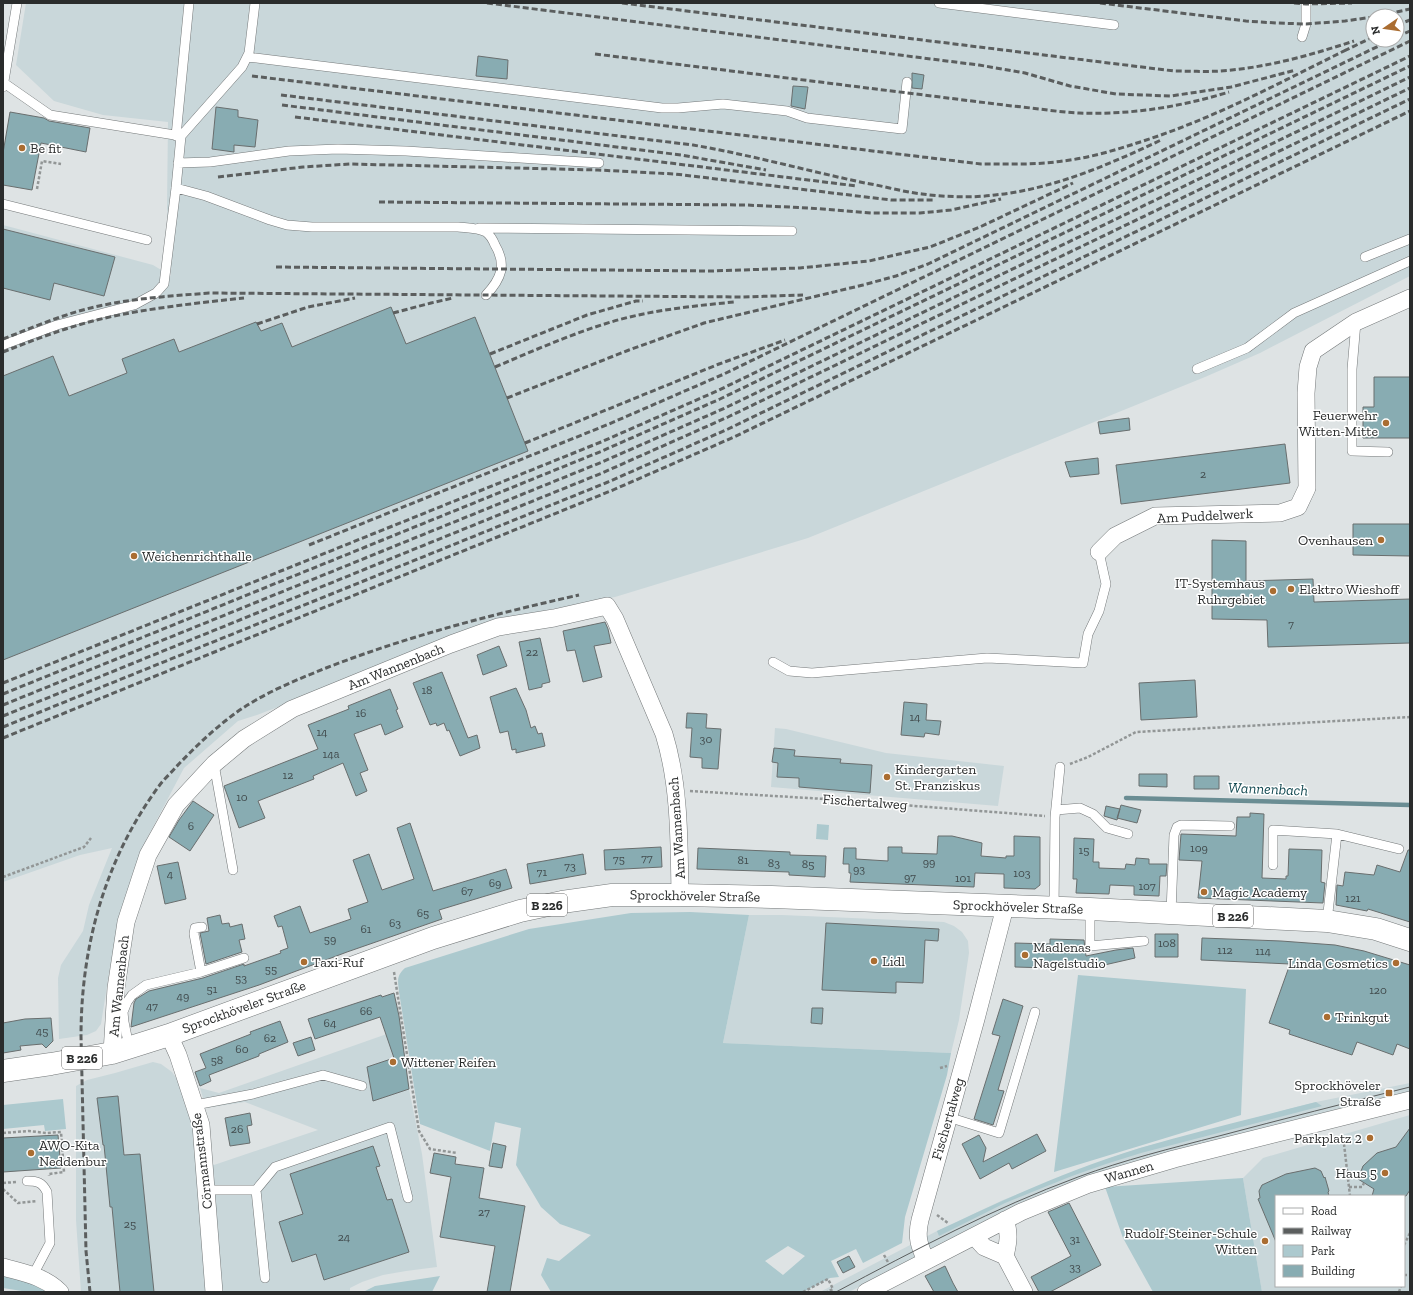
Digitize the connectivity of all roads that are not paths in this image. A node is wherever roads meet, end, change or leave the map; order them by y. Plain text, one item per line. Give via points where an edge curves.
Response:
1 (17, 3) edge
2 (189, 3) edge
3 (255, 3) edge
4 (939, 3) edge
5 (1306, 3) edge
6 (1114, 25) dead end
7 (1302, 38) dead end
8 (248, 58) junction
9 (907, 82) dead end
10 (3, 85) edge
11 (178, 136) junction
12 (178, 163) junction
13 (598, 163) dead end
14 (176, 188) junction
15 (3, 204) edge
16 (467, 228) junction
17 (792, 231) dead end
18 (1410, 238) edge
19 (147, 240) dead end
20 (1366, 257) dead end
21 (1410, 262) edge
22 (486, 295) dead end
23 (1410, 298) edge
24 (1356, 322) junction
25 (3, 345) edge
26 (1197, 369) dead end
27 (1388, 452) dead end
28 (1099, 552) joint
29 (773, 662) dead end
30 (214, 764) junction
31 (1060, 768) road end
32 (1056, 813) junction
33 (1230, 826) dead end
34 (1128, 834) dead end
35 (1337, 834) junction
36 (1399, 849) dead end
37 (1273, 865) dead end
38 (232, 870) dead end
39 (680, 894) junction
40 (1005, 907) junction
41 (1054, 909) junction
42 (1090, 909) junction
43 (1171, 913) junction
44 (1327, 921) junction
45 (202, 927) dead end
46 (1410, 940) edge
47 (1144, 941) dead end
48 (244, 958) dead end
49 (201, 972) junction
50 (1035, 1012) dead end
51 (169, 1035) junction
52 (121, 1050) junction
53 (3, 1071) edge
54 (362, 1086) dead end
55 (1410, 1100) edge
56 (195, 1105) junction
57 (948, 1117) junction
58 (27, 1181) dead end
59 (206, 1190) junction
60 (256, 1190) junction
61 (408, 1198) dead end
62 (1005, 1220) junction
63 (975, 1236) junction
64 (1005, 1256) junction
65 (926, 1261) junction
66 (3, 1267) edge
67 (33, 1275) junction
68 (265, 1278) dead end
69 (60, 1292) edge
70 (214, 1292) edge
71 (866, 1292) edge
72 (1024, 1292) edge

1 - 10 lane
2 - 11 lane
3 - 8 lane
4 - 6 lane
5 - 7 lane via 1306,24
8 - 9 lane via 662,108 723,104 787,111 807,118 902,129
8 - 11 lane via 236,76
10 - 11 lane via 50,115
11 - 12 lane
12 - 13 lane via 210,162 289,151 338,149
12 - 14 lane
14 - 16 lane via 287,225
14 - 25 lane via 164,284 156,293 134,305 57,325
15 - 19 lane
16 - 17 lane
16 - 22 lane via 486,233 501,258 502,269 499,278
18 - 20 lane
21 - 26 lane via 1294,313 1247,348
23 - 24 street
24 - 27 lane via 1352,369 1352,451
24 - 28 street, Am Puddelwerk via 1313,351 1308,367 1306,393 1307,488 1298,507 1280,513 1155,516 1114,536
28 - 29 lane via 1106,584 1099,611 1088,634 1084,663 987,658 812,673 789,671
30 - 38 lane
30 - 39 street, Am Wannenbach via 244,739 292,709 451,644 498,627 607,606 615,619 670,752 679,840
30 - 52 street, Am Wannenbach via 176,805 148,855 126,922 116,988
31 - 32 lane
32 - 34 lane via 1080,808 1093,814 1107,828
32 - 41 lane
33 - 43 lane via 1177,827 1174,835
35 - 36 lane
35 - 37 lane via 1273,830
35 - 44 lane
39 - 40 main road, Sprockhöveler Straße / B 226
39 - 51 main road, Sprockhöveler Straße / B 226 via 612,895 520,911 433,938
40 - 41 main road, Sprockhöveler Straße / B 226
40 - 57 street, Fischertalweg
41 - 42 main road, Sprockhöveler Straße / B 226
42 - 43 main road, Sprockhöveler Straße / B 226
42 - 47 lane via 1090,946
43 - 44 main road, Sprockhöveler Straße / B 226
44 - 46 main road, Sprockhöveler Straße / B 226 via 1376,929
45 - 49 lane via 195,928 194,934
48 - 49 lane
49 - 52 lane via 146,985 132,995 123,1012
50 - 57 lane via 999,1133
51 - 52 main road, Sprockhöveler Straße / B 226
51 - 56 street, Cörmannstraße
52 - 53 main road, Sprockhöveler Straße / B 226
54 - 56 lane via 323,1075 253,1094
55 - 62 street, Wannen via 1124,1173 1050,1199
56 - 59 street, Cörmannstraße via 201,1125
57 - 65 street, Fischertalweg via 923,1204 918,1231 920,1248
58 - 67 lane via 36,1181 44,1186 47,1192 50,1243
59 - 60 lane
59 - 70 street, Cörmannstraße
60 - 61 lane via 276,1167 390,1128
60 - 68 lane
62 - 63 street, Wannen
62 - 64 street via 1008,1238
63 - 64 street via 984,1247
63 - 65 street, Wannen
64 - 72 street
65 - 71 street, Wannen
66 - 67 street
67 - 69 street via 52,1284

